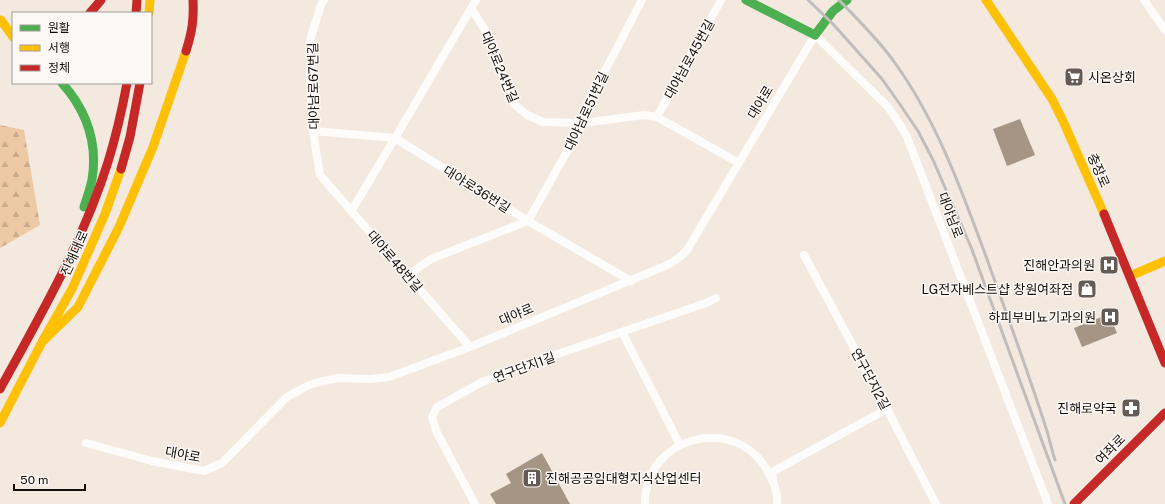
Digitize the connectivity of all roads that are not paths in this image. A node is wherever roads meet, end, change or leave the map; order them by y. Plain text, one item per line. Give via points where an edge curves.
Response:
1 (101, 0) edge
2 (137, 0) edge
3 (150, 0) edge
4 (193, 0) edge
5 (324, 0) edge
6 (476, 0) edge
7 (642, 0) edge
8 (722, 0) edge
9 (746, 0) edge
10 (986, 0) edge
11 (1144, 0) edge
12 (840, 2) edge
13 (471, 8) junction
14 (91, 12) edge
15 (136, 12) edge
16 (149, 12) edge
17 (0, 20) edge
18 (12, 20) edge
19 (1165, 30) edge
20 (12, 36) edge
21 (815, 36) junction
22 (63, 84) edge
23 (127, 84) edge
24 (140, 84) edge
25 (657, 117) junction
26 (583, 123) junction
27 (313, 131) junction
28 (395, 138) junction
29 (739, 163) junction
30 (320, 175) joint
31 (352, 210) junction
32 (528, 221) junction
33 (804, 255) dead end
34 (1165, 261) edge
35 (66, 266) junction
36 (408, 275) junction
37 (1130, 276) junction
38 (631, 280) junction
39 (716, 298) dead end
40 (622, 332) junction
41 (42, 342) junction
42 (470, 347) junction
43 (1165, 363) edge
44 (0, 389) edge
45 (887, 409) junction
46 (1165, 413) edge
47 (0, 424) edge
48 (86, 443) dead end
49 (680, 445) junction
50 (773, 481) junction
51 (475, 504) edge
52 (645, 504) edge
53 (777, 504) edge
54 (936, 504) edge
55 (1048, 504) edge
56 (1074, 504) edge

1 - 14 main road
2 - 15 main road
3 - 16 main road
4 - 41 main road via 191,36 153,147 119,227 78,306
5 - 27 street, 대야남로67번길 via 310,40
6 - 13 street
7 - 26 street, 대야남로51번길 via 584,111
8 - 25 street, 대야남로45번길
9 - 21 main road, 대야남로
10 - 37 main road, 충장로 via 1064,121
11 - 19 street
12 - 21 main road, 대야로
13 - 26 street, 대야로24번길 via 487,33 514,104 527,115 543,122
13 - 28 street
17 - 18 main road
17 - 20 main road
21 - 29 street, 대야로
21 - 55 street, 대야남로 via 889,108 907,137
22 - 35 main road via 79,103 89,124 93,166 92,178
23 - 35 main road, 진해대로 via 114,142 98,191
24 - 41 main road, 진해대로 via 129,145 112,196 72,290
25 - 26 street, 대야로24번길 via 644,115
25 - 29 street, 대야로24번길
26 - 32 street, 대야남로51번길
27 - 28 street, 대야로36번길
27 - 30 street, 대야남로67번길
28 - 31 street
28 - 32 street, 대야로36번길
29 - 38 street, 대야로 via 680,258
30 - 31 street, 대야로48번길
31 - 36 street, 대야로48번길
32 - 36 street via 430,259
32 - 38 street, 대야로36번길
33 - 45 street, 연구단지2길
34 - 37 main road
35 - 44 main road, 진해대로
36 - 42 street, 대야로48번길
37 - 43 main road, 충장로
38 - 42 street, 대야로
39 - 40 street, 연구단지1길 via 706,304
40 - 49 street
40 - 51 street, 연구단지1길 via 482,382 437,406 432,417 437,433
41 - 47 main road, 진해대로
42 - 48 street, 대야로 via 390,377 338,378 309,385 287,397 222,464 204,471 152,461
45 - 50 street via 772,472
45 - 54 street, 연구단지2길
46 - 56 main road, 여좌로
49 - 50 street via 698,438 716,437 735,442 756,455
49 - 52 street via 663,457 651,474
50 - 53 street

